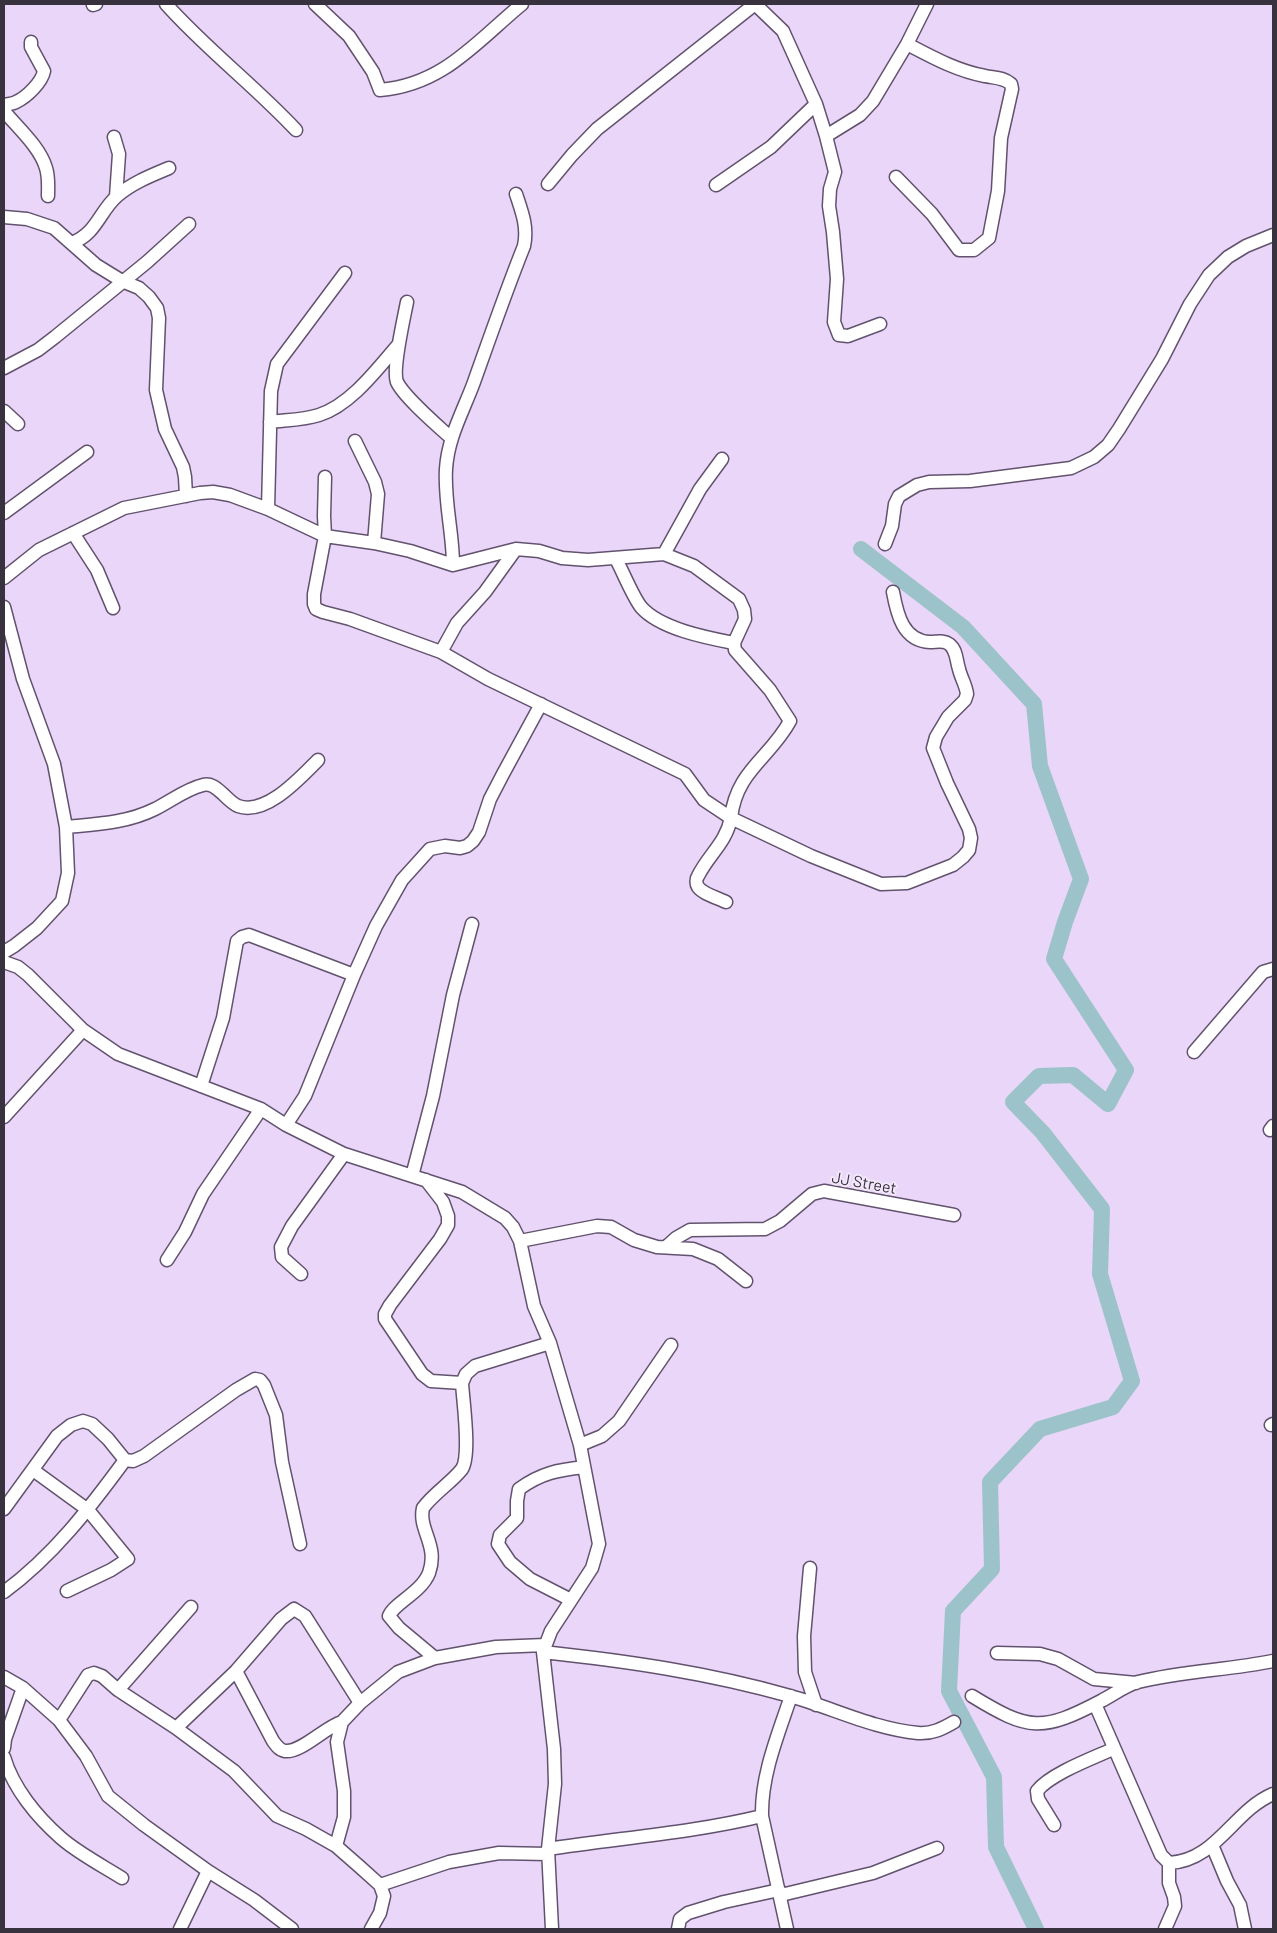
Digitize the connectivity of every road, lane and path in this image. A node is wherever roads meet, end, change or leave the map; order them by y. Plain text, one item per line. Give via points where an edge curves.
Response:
1 (166, 4) edge
2 (315, 4) edge
3 (522, 4) edge
4 (755, 4) edge
5 (927, 4) edge
6 (31, 42) dead end
7 (907, 44) junction
8 (816, 104) junction
9 (4, 105) edge
10 (4, 111) edge
11 (296, 130) dead end
12 (826, 136) junction
13 (114, 137) dead end
14 (168, 168) dead end
15 (896, 177) dead end
16 (548, 184) dead end
17 (716, 185) dead end
18 (516, 194) dead end
19 (48, 196) dead end
20 (116, 197) junction
21 (4, 217) edge
22 (189, 224) dead end
23 (1273, 235) edge
24 (72, 244) junction
25 (345, 273) dead end
26 (122, 281) junction
27 (406, 302) dead end
28 (880, 324) dead end
29 (399, 344) junction
30 (4, 368) edge
31 (4, 411) edge
32 (270, 422) junction
33 (18, 424) dead end
34 (451, 438) junction
35 (355, 441) dead end
36 (88, 452) dead end
37 (722, 459) dead end
38 (326, 477) dead end
39 (186, 496) junction
40 (268, 509) junction
41 (4, 513) edge
42 (73, 533) junction
43 (325, 536) junction
44 (374, 543) junction
45 (885, 544) dead end
46 (516, 550) junction
47 (664, 554) junction
48 (616, 559) junction
49 (453, 565) junction
50 (4, 578) edge
51 (892, 592) dead end
52 (4, 607) edge
53 (113, 608) dead end
54 (6, 627) edge
55 (734, 643) junction
56 (441, 652) junction
57 (541, 704) junction
58 (318, 760) dead end
59 (731, 818) junction
60 (66, 827) junction
61 (726, 902) dead end
62 (472, 924) dead end
63 (4, 952) edge
64 (4, 962) edge
65 (1273, 969) edge
66 (354, 976) junction
67 (83, 1030) junction
68 (1194, 1052) dead end
69 (201, 1086) junction
70 (262, 1109) junction
71 (4, 1117) edge
72 (286, 1125) junction
73 (344, 1154) junction
74 (412, 1176) junction
75 (426, 1180) junction
76 (954, 1215) dead end
77 (520, 1241) junction
78 (666, 1248) junction
79 (167, 1260) dead end
80 (301, 1274) dead end
81 (746, 1281) dead end
82 (550, 1343) junction
83 (671, 1345) dead end
84 (462, 1383) junction
85 (580, 1445) junction
86 (125, 1460) junction
87 (584, 1467) junction
88 (33, 1470) junction
89 (4, 1508) edge
90 (88, 1510) junction
91 (300, 1544) dead end
92 (810, 1568) dead end
93 (67, 1591) dead end
94 (4, 1592) edge
95 (571, 1600) junction
96 (191, 1607) dead end
97 (544, 1648) junction
98 (997, 1653) dead end
99 (435, 1658) junction
100 (1273, 1661) edge
101 (236, 1671) junction
102 (4, 1677) edge
103 (1136, 1682) junction
104 (23, 1688) junction
105 (118, 1690) junction
106 (791, 1696) junction
107 (972, 1696) dead end
108 (360, 1703) junction
109 (816, 1704) junction
110 (1095, 1704) junction
111 (58, 1720) junction
112 (342, 1722) junction
113 (954, 1722) dead end
114 (176, 1728) junction
115 (4, 1748) edge
116 (1113, 1749) junction
117 (4, 1757) edge
118 (1273, 1794) edge
119 (762, 1816) junction
120 (1054, 1825) dead end
121 (1212, 1845) junction
122 (336, 1846) junction
123 (937, 1848) dead end
124 (548, 1851) junction
125 (1169, 1863) junction
126 (208, 1871) junction
127 (122, 1878) dead end
128 (380, 1885) junction
129 (780, 1893) junction
130 (180, 1929) edge
131 (292, 1929) edge
132 (371, 1929) edge
133 (552, 1929) edge
134 (678, 1929) edge
135 (787, 1929) edge
136 (1166, 1929) edge
137 (1245, 1929) edge

1 - 11 street
2 - 3 street via 349,36 373,72 380,90 399,88 433,76
4 - 8 street via 783,31
4 - 16 street via 596,129
5 - 7 street
6 - 9 street via 44,71 43,76 16,102
7 - 12 street via 873,101
7 - 15 street via 953,66 1011,84 989,238 974,250 959,250 932,214
8 - 12 street
8 - 17 street via 771,147
10 - 19 street via 42,158 48,178
12 - 28 street via 835,172 829,206 836,279 834,322 839,335 848,336
13 - 20 street via 119,154
14 - 20 street
18 - 34 street via 526,224 524,246
20 - 24 street via 93,229
21 - 24 street via 42,223 54,228
22 - 26 street
23 - 45 street via 1228,257 1209,275 1119,429 1094,457 1070,468 917,485 899,496
24 - 26 street via 96,265
25 - 32 street via 277,364 271,391
26 - 30 street via 49,342
26 - 39 street via 139,288 157,308 156,390 165,429 183,467
27 - 29 street
29 - 32 street via 364,383 335,408 311,417
29 - 34 street via 397,381
31 - 33 street
32 - 40 street
34 - 49 street via 446,470
35 - 44 street via 378,494
36 - 41 street
37 - 47 street via 700,489
38 - 43 street
39 - 40 street via 213,492
39 - 42 street via 124,508
40 - 43 street
42 - 50 street via 39,550
42 - 53 street via 97,570
43 - 44 street
43 - 56 street via 314,594 316,609
44 - 49 street
46 - 48 street via 538,551 562,558
46 - 49 street
46 - 56 street via 457,623
47 - 48 street
47 - 55 street via 694,566 739,599 745,619
48 - 55 street via 641,607 655,618 693,635
51 - 59 street via 898,618 908,633 920,642 950,645 966,686 965,700 948,716 933,748 969,829 970,844 964,857 920,879 881,884 811,856
52 - 54 street
54 - 60 street via 54,764
55 - 59 street via 735,650 770,690 790,721 746,775 736,792
56 - 57 street
57 - 59 street via 685,774 704,800
57 - 66 street via 490,799 473,841 460,848 437,846 414,865 376,926
58 - 60 street via 288,789 256,806 236,806 208,784 132,818
59 - 61 street via 723,840 697,880 698,888
60 - 63 street via 68,873 62,901 37,928
62 - 74 street via 452,995 433,1096
64 - 67 street via 28,975
65 - 68 street via 1263,972
66 - 69 street via 249,935 242,937 237,942 223,1018
66 - 72 street via 305,1096
67 - 69 street via 118,1054
67 - 71 street
69 - 70 street
70 - 72 street
70 - 79 street via 203,1194
72 - 73 street
73 - 74 street
73 - 80 street via 292,1226 281,1247 282,1257
74 - 75 street
75 - 77 street via 462,1192 505,1218
75 - 84 street via 443,1202 448,1225 384,1314 385,1320 422,1374 431,1381
76 - 78 street, JJ Street via 824,1191 812,1194 766,1229 690,1230
77 - 78 street via 611,1227 634,1240
77 - 82 street via 534,1306
78 - 81 street via 693,1249 718,1259
82 - 84 street via 475,1366
82 - 85 street
83 - 85 street via 619,1421 602,1436
84 - 99 street via 465,1462 423,1508 432,1561 428,1575 389,1616
85 - 87 street
86 - 88 street via 92,1424 83,1421 71,1425 57,1436
86 - 90 street
86 - 91 street via 133,1462 144,1456 248,1381 260,1380 276,1415 282,1462
87 - 95 street via 598,1544 592,1568
87 - 95 street via 534,1478 519,1489 518,1518 500,1535 498,1544 510,1562 530,1579
88 - 89 street
88 - 90 street
90 - 93 street via 128,1559
90 - 94 street via 58,1545
92 - 109 street via 804,1636 805,1672
95 - 97 street
96 - 105 street
97 - 99 street via 496,1647
97 - 106 street via 714,1676
97 - 124 street via 555,1784
98 - 103 street via 1040,1654 1058,1659 1094,1679
99 - 108 street via 398,1672
100 - 103 street
101 - 108 street via 281,1619 294,1609 305,1616
101 - 112 street via 273,1741 284,1751 301,1746
101 - 114 street
102 - 104 street
103 - 110 street
104 - 111 street
104 - 115 street
105 - 111 street via 102,1676 88,1675
105 - 114 street
106 - 109 street
106 - 119 street via 767,1772
107 - 110 street via 1016,1721 1032,1724 1050,1723
108 - 112 street
109 - 113 street via 874,1724 918,1733 936,1732
110 - 116 street
111 - 126 street via 86,1756 108,1796
112 - 122 street via 337,1742 344,1817
114 - 122 street via 234,1772 277,1816
116 - 120 street via 1067,1770 1037,1791 1038,1799
116 - 125 street via 1161,1855
117 - 127 street via 14,1782 39,1817 62,1839
118 - 121 street via 1255,1804
119 - 124 street
119 - 129 street
121 - 125 street via 1193,1859
121 - 137 street via 1240,1905
122 - 128 street
123 - 129 street via 873,1873
124 - 128 street via 499,1853 449,1862
124 - 133 street
125 - 136 street via 1175,1906
126 - 130 street
126 - 131 street
128 - 132 street via 384,1896 380,1913
129 - 134 street via 724,1902 688,1913 680,1919
129 - 135 street

